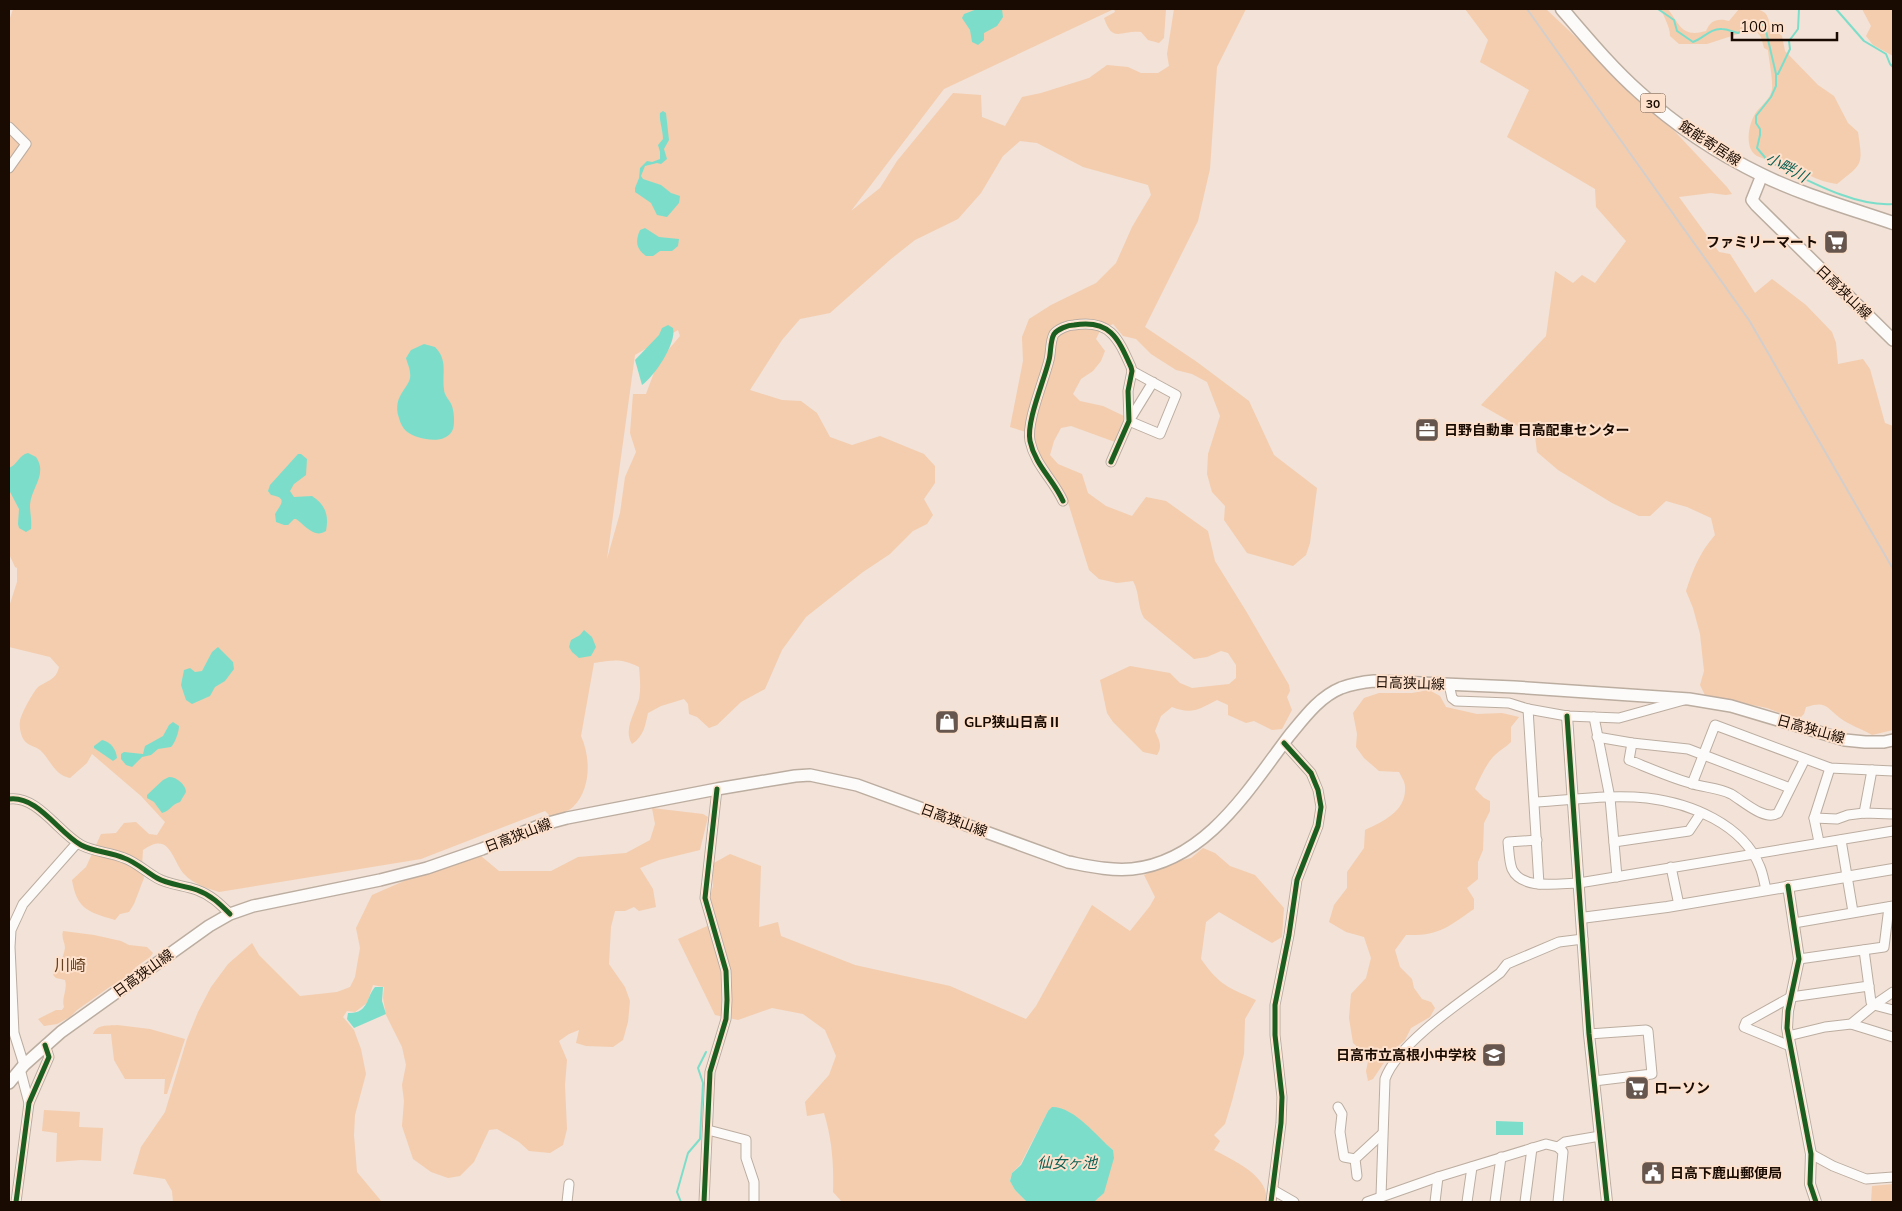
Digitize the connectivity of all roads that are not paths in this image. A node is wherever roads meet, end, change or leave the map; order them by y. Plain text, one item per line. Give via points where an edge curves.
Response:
1 (1562, 9) edge
2 (9, 127) edge
3 (9, 168) edge
4 (1762, 175) junction
5 (1893, 223) edge
6 (1893, 340) edge
7 (1132, 371) junction
8 (1153, 382) junction
9 (1128, 395) junction
10 (1142, 402) junction
11 (1129, 421) junction
12 (1111, 462) dead end
13 (1062, 500) dead end
14 (1448, 684) junction
15 (1689, 699) junction
16 (1528, 709) junction
17 (1567, 716) junction
18 (1594, 718) junction
19 (1597, 737) junction
20 (1893, 740) edge
21 (1284, 743) junction
22 (1632, 743) junction
23 (1703, 754) junction
24 (1805, 759) junction
25 (1830, 768) junction
26 (1872, 770) junction
27 (1893, 771) edge
28 (1692, 784) junction
29 (1790, 788) junction
30 (717, 789) junction
31 (1610, 798) junction
32 (9, 799) edge
33 (1573, 800) junction
34 (1535, 802) junction
35 (1701, 813) junction
36 (1864, 814) junction
37 (1893, 814) edge
38 (1814, 818) junction
39 (1893, 831) edge
40 (1537, 840) junction
41 (1841, 840) junction
42 (1614, 842) junction
43 (1819, 842) junction
44 (77, 843) junction
45 (1752, 854) junction
46 (1671, 867) junction
47 (1893, 869) edge
48 (1847, 876) junction
49 (1617, 877) junction
50 (1579, 883) junction
51 (1539, 884) junction
52 (1788, 886) junction
53 (1766, 889) junction
54 (1679, 905) junction
55 (1891, 906) edge
56 (1853, 912) junction
57 (230, 914) junction
58 (1581, 918) junction
59 (1794, 923) junction
60 (1583, 939) junction
61 (1864, 950) junction
62 (1799, 959) junction
63 (11, 984) edge
64 (1869, 986) junction
65 (1893, 992) edge
66 (1791, 996) junction
67 (1874, 1005) junction
68 (1893, 1010) edge
69 (1851, 1024) junction
70 (1589, 1034) junction
71 (1893, 1037) edge
72 (1789, 1041) junction
73 (45, 1045) junction
74 (22, 1067) junction
75 (1594, 1081) junction
76 (9, 1084) edge
77 (29, 1103) junction
78 (1338, 1107) dead end
79 (708, 1130) junction
80 (1382, 1134) junction
81 (1600, 1136) junction
82 (1558, 1147) junction
83 (1532, 1148) junction
84 (1810, 1154) junction
85 (1501, 1157) junction
86 (1354, 1159) junction
87 (1472, 1167) junction
88 (1357, 1176) dead end
89 (1438, 1177) junction
90 (1893, 1177) edge
91 (569, 1184) dead end
92 (1273, 1190) junction
93 (1386, 1198) edge
94 (16, 1202) edge
95 (567, 1202) edge
96 (704, 1202) edge
97 (754, 1202) edge
98 (1271, 1202) edge
99 (1294, 1202) edge
100 (1367, 1202) edge
101 (1435, 1202) edge
102 (1467, 1202) edge
103 (1495, 1202) edge
104 (1525, 1202) edge
105 (1558, 1202) edge
106 (1608, 1202) edge
107 (1816, 1202) edge

1 - 4 main road, 飯能寄居線 / 30 via 1640,93 1720,152
2 - 3 street via 26,144
4 - 5 main road, 飯能寄居線 / 30
4 - 6 main road, 日高狭山線 via 1752,200
7 - 8 street
7 - 9 street
7 - 13 street via 1115,335 1100,325 1070,325 1054,335 1029,439 1040,467
8 - 10 street
8 - 11 street via 1176,395 1160,434
9 - 10 street
9 - 11 street
10 - 11 street
11 - 12 street
14 - 15 main road, 日高狭山線
14 - 16 street via 1456,701 1509,704
14 - 21 main road, 日高狭山線 via 1374,681 1340,688 1306,714
15 - 18 street via 1619,718
15 - 20 main road, 日高狭山線 via 1731,706 1845,740
16 - 17 street
16 - 34 street
17 - 18 street
17 - 33 street
18 - 19 street
19 - 22 street
19 - 31 street
21 - 30 main road, 日高狭山線 via 1234,808 1200,841 1166,860 1131,869 1097,868 1068,862 857,784 830,778 795,776
21 - 92 street via 1311,773 1321,807 1318,826 1296,880 1275,1005 1282,1097
22 - 23 street via 1688,749
22 - 28 street via 1629,760
23 - 24 street via 1715,726
23 - 28 street
23 - 29 street
24 - 25 street
24 - 29 street
25 - 26 street
25 - 38 street
26 - 27 street
26 - 36 street
28 - 29 street via 1713,787 1772,816 1778,813
30 - 57 main road, 日高狭山線 via 540,825 427,868 253,906
30 - 79 street via 705,898 726,971 727,1000 726,1019 710,1072
31 - 33 street
31 - 35 street via 1646,798
31 - 42 street
32 - 44 street via 32,804
33 - 34 street
33 - 50 street
34 - 40 street
35 - 42 street via 1689,831
35 - 45 street via 1734,831
36 - 37 street
36 - 38 street
38 - 43 street
39 - 41 street
40 - 51 street
40 - 51 street via 1508,842 1513,872 1520,879
41 - 43 street
41 - 48 street
42 - 49 street
43 - 45 street
44 - 57 street via 125,858 167,882 207,894
44 - 63 street via 22,904 16,916 11,930
45 - 46 street
45 - 53 street via 1760,867
46 - 49 street
46 - 54 street
47 - 48 street
48 - 52 street
48 - 56 street
49 - 50 street
50 - 51 street
50 - 58 street
52 - 53 street
52 - 59 street
53 - 54 street
54 - 58 street
55 - 56 street
55 - 61 street via 1884,947
56 - 59 street
57 - 73 main road, 日高狭山線 via 185,942
58 - 60 street
59 - 62 street
60 - 70 street
60 - 80 street via 1559,942 1507,964 1409,1045 1389,1068 1385,1079
61 - 62 street
61 - 64 street
62 - 66 street
63 - 74 street via 14,1033
64 - 66 street
64 - 67 street
65 - 67 street
66 - 72 street via 1787,1021
66 - 72 street via 1746,1022 1744,1027
67 - 68 street
67 - 69 street
69 - 71 street
69 - 72 street via 1825,1027
70 - 75 street
70 - 75 street via 1646,1030 1649,1039 1652,1074
72 - 84 street
73 - 74 main road, 日高狭山線
73 - 77 street via 50,1057
74 - 76 main road, 日高狭山線
74 - 77 street
75 - 81 street
77 - 94 street
78 - 86 street via 1342,1114 1340,1132 1344,1157
79 - 96 street
79 - 97 street via 746,1137 746,1158 754,1182
80 - 86 street
80 - 93 street
81 - 82 street via 1565,1142
81 - 106 street
82 - 83 street via 1546,1144
82 - 105 street via 1564,1152 1564,1159
83 - 85 street
83 - 104 street
84 - 90 street via 1866,1179
84 - 107 street via 1810,1184
85 - 87 street
85 - 103 street
86 - 88 street
87 - 89 street
87 - 102 street
89 - 93 street
89 - 101 street
91 - 95 street
92 - 98 street
92 - 99 street
93 - 100 street

